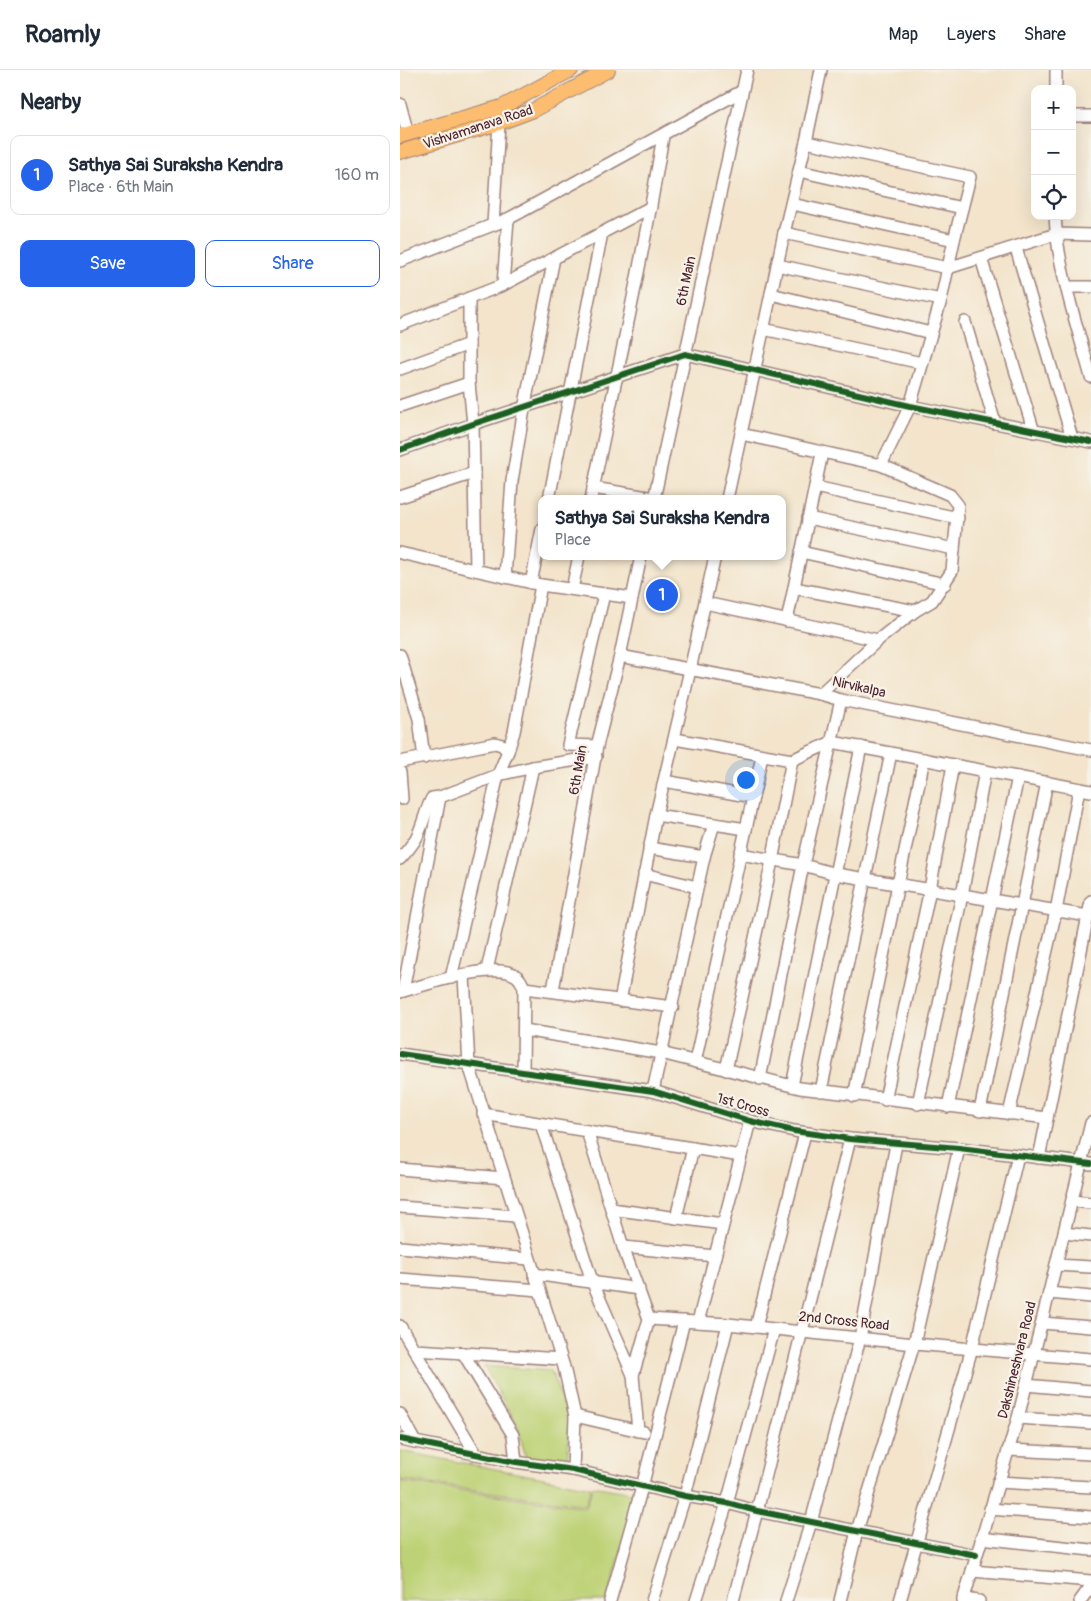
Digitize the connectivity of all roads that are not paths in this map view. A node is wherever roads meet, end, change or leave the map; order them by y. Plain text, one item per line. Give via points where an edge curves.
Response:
1 (571, 70) edge
2 (608, 70) edge
3 (747, 70) edge
4 (821, 70) edge
5 (1056, 70) edge
6 (1056, 85) edge
7 (742, 91) junction
8 (400, 104) edge
9 (1076, 116) edge
10 (1091, 116) edge
11 (499, 123) junction
12 (404, 135) edge
13 (663, 136) junction
14 (806, 142) junction
15 (400, 152) edge
16 (799, 171) junction
17 (792, 204) junction
18 (651, 207) junction
19 (962, 208) junction
20 (508, 219) junction
21 (1056, 220) edge
22 (493, 225) junction
23 (602, 233) junction
24 (784, 233) junction
25 (1056, 234) junction
26 (1091, 234) edge
27 (954, 240) junction
28 (1016, 248) junction
29 (554, 258) junction
30 (981, 258) junction
31 (400, 261) edge
32 (777, 264) junction
33 (948, 268) junction
34 (503, 285) junction
35 (1067, 287) junction
36 (1091, 287) edge
37 (771, 294) junction
38 (470, 298) junction
39 (941, 300) junction
40 (965, 322) dead end
41 (400, 325) edge
42 (763, 329) junction
43 (931, 332) junction
44 (470, 344) junction
45 (685, 354) junction
46 (922, 363) junction
47 (400, 368) edge
48 (754, 371) junction
49 (618, 377) junction
50 (1091, 377) edge
51 (469, 383) junction
52 (571, 393) junction
53 (400, 406) edge
54 (910, 406) junction
55 (524, 408) junction
56 (995, 423) junction
57 (473, 424) junction
58 (1034, 432) junction
59 (741, 434) junction
60 (1072, 438) junction
61 (1091, 442) edge
62 (400, 450) edge
63 (822, 453) junction
64 (881, 465) junction
65 (474, 473) junction
66 (815, 487) junction
67 (592, 493) edge
68 (549, 495) edge
69 (617, 495) edge
70 (655, 495) edge
71 (728, 495) edge
72 (400, 497) edge
73 (808, 518) junction
74 (958, 518) junction
75 (954, 549) junction
76 (801, 552) junction
77 (400, 553) edge
78 (539, 560) edge
79 (578, 560) edge
80 (640, 560) edge
81 (714, 560) edge
82 (476, 570) junction
83 (505, 577) junction
84 (536, 584) junction
85 (944, 584) junction
86 (794, 588) junction
87 (572, 589) junction
88 (604, 594) junction
89 (632, 598) junction
90 (705, 603) junction
91 (915, 612) junction
92 (787, 620) junction
93 (878, 640) junction
94 (400, 655) edge
95 (620, 656) junction
96 (690, 670) junction
97 (405, 685) edge
98 (820, 694) junction
99 (841, 700) junction
100 (674, 740) junction
101 (832, 742) junction
102 (861, 748) junction
103 (1091, 750) edge
104 (508, 751) junction
105 (596, 752) junction
106 (892, 753) junction
107 (762, 756) junction
108 (424, 758) junction
109 (924, 759) junction
110 (792, 760) junction
111 (400, 762) edge
112 (953, 764) junction
113 (533, 767) junction
114 (986, 771) junction
115 (400, 772) edge
116 (498, 775) junction
117 (1018, 777) junction
118 (664, 781) junction
119 (1047, 782) junction
120 (1079, 788) junction
121 (1091, 791) edge
122 (440, 797) junction
123 (753, 797) junction
124 (402, 798) dead end
125 (656, 815) junction
126 (714, 824) junction
127 (746, 829) junction
128 (649, 848) junction
129 (740, 854) junction
130 (704, 857) junction
131 (400, 859) edge
132 (772, 860) junction
133 (803, 865) junction
134 (644, 874) junction
135 (836, 874) junction
136 (866, 878) junction
137 (897, 883) junction
138 (697, 887) junction
139 (930, 889) junction
140 (962, 895) junction
141 (991, 900) junction
142 (1091, 901) edge
143 (1022, 906) junction
144 (1056, 911) junction
145 (1088, 916) junction
146 (487, 970) junction
147 (464, 976) junction
148 (451, 978) junction
149 (524, 988) junction
150 (553, 990) junction
151 (402, 991) edge
152 (620, 1001) junction
153 (672, 1007) junction
154 (524, 1030) junction
155 (661, 1053) junction
156 (400, 1054) edge
157 (695, 1062) junction
158 (468, 1065) junction
159 (726, 1070) junction
160 (524, 1072) junction
161 (760, 1079) junction
162 (792, 1086) junction
163 (653, 1091) junction
164 (821, 1091) junction
165 (854, 1096) junction
166 (885, 1100) junction
167 (918, 1104) junction
168 (948, 1107) junction
169 (980, 1111) junction
170 (483, 1114) junction
171 (1009, 1114) junction
172 (1047, 1118) junction
173 (750, 1121) junction
174 (1091, 1123) edge
175 (541, 1124) junction
176 (587, 1131) junction
177 (805, 1133) junction
178 (850, 1139) junction
179 (896, 1144) junction
180 (693, 1148) junction
181 (959, 1148) junction
182 (1018, 1155) junction
183 (741, 1156) junction
184 (1039, 1158) junction
185 (1086, 1164) edge
186 (400, 1169) edge
187 (503, 1178) junction
188 (1072, 1202) junction
189 (1091, 1203) edge
190 (400, 1207) edge
191 (611, 1209) junction
192 (516, 1216) junction
193 (676, 1218) junction
194 (723, 1224) junction
195 (1064, 1233) junction
196 (1091, 1236) edge
197 (400, 1247) edge
198 (623, 1247) junction
199 (715, 1256) junction
200 (529, 1259) junction
201 (1056, 1265) junction
202 (1091, 1267) edge
203 (534, 1274) junction
204 (400, 1279) edge
205 (592, 1281) junction
206 (639, 1289) junction
207 (539, 1290) junction
208 (1049, 1293) junction
209 (1091, 1297) edge
210 (649, 1319) junction
211 (684, 1321) junction
212 (698, 1322) junction
213 (1042, 1323) junction
214 (728, 1324) junction
215 (400, 1326) edge
216 (1091, 1327) edge
217 (756, 1328) junction
218 (774, 1329) junction
219 (802, 1331) junction
220 (860, 1338) junction
221 (914, 1344) junction
222 (972, 1348) junction
223 (415, 1350) junction
224 (463, 1353) junction
225 (1035, 1353) junction
226 (1091, 1358) edge
227 (561, 1359) junction
228 (632, 1375) junction
229 (1026, 1385) junction
230 (1091, 1391) edge
231 (400, 1414) edge
232 (575, 1416) junction
233 (1018, 1418) junction
234 (1091, 1423) edge
235 (638, 1431) junction
236 (655, 1435) junction
237 (400, 1440) edge
238 (415, 1442) junction
239 (1008, 1450) junction
240 (476, 1454) junction
241 (1091, 1454) edge
242 (516, 1462) junction
243 (573, 1470) junction
244 (998, 1482) junction
245 (642, 1486) junction
246 (1091, 1488) edge
247 (684, 1496) junction
248 (727, 1503) junction
249 (990, 1509) junction
250 (757, 1510) junction
251 (1091, 1517) edge
252 (810, 1522) junction
253 (857, 1531) junction
254 (981, 1538) junction
255 (917, 1544) junction
256 (1091, 1550) edge
257 (976, 1555) junction
258 (972, 1571) junction
259 (1091, 1581) edge
260 (1091, 1586) edge
261 (963, 1600) edge
262 (610, 1601) edge
263 (652, 1601) edge
264 (696, 1601) edge
265 (733, 1601) edge
266 (786, 1601) edge
267 (840, 1601) edge
268 (900, 1601) edge
269 (979, 1601) edge
270 (1080, 1601) edge

1 - 12 main road, Vishvamanava Road via 502,106
2 - 11 main road, Vishvamanava Road via 534,110
3 - 7 street, 6th Main
4 - 14 street
5 - 6 street
7 - 13 street
7 - 45 street, 6th Main
8 - 12 street
9 - 10 street
11 - 15 main road, Vishvamanava Road
11 - 22 street
13 - 18 street
13 - 20 street
14 - 16 street
14 - 19 street via 970,177
16 - 17 street
16 - 19 street
17 - 24 street
17 - 27 street
18 - 23 street
18 - 49 street
19 - 27 street
20 - 22 street
20 - 34 street
21 - 25 street
22 - 31 street
23 - 29 street
23 - 52 street
24 - 32 street
24 - 33 street
25 - 26 street
25 - 28 street
25 - 35 street
27 - 33 street
28 - 30 street
28 - 60 street
29 - 34 street
29 - 55 street
30 - 33 street
30 - 58 street
32 - 37 street
32 - 39 street
33 - 39 street
34 - 38 street
35 - 36 street
35 - 50 street
37 - 42 street
37 - 43 street
38 - 41 street
38 - 44 street
39 - 43 street
40 - 56 street
42 - 46 street
42 - 48 street
43 - 46 street
44 - 47 street
44 - 51 street
45 - 48 street
45 - 49 street
45 - 70 street, 6th Main
46 - 54 street
48 - 54 street
48 - 59 street
49 - 52 street
49 - 67 street
51 - 53 street
51 - 57 street
52 - 55 street
52 - 68 street
54 - 56 street
54 - 64 street
55 - 57 street
55 - 83 street via 512,481
56 - 58 street
57 - 62 street
57 - 65 street
58 - 60 street
59 - 63 street
59 - 71 street
60 - 61 street
63 - 64 street
63 - 66 street
64 - 74 street via 950,495 958,506
65 - 72 street
65 - 82 street
66 - 73 street
66 - 74 street
67 - 69 street
73 - 75 street
73 - 76 street
74 - 75 street
75 - 85 street via 952,571
76 - 85 street
76 - 86 street
77 - 82 street
78 - 84 street
79 - 87 street
80 - 89 street, 6th Main
81 - 90 street
82 - 83 street
83 - 84 street
84 - 87 street
84 - 104 street via 514,732
85 - 91 street via 932,601
86 - 91 street
86 - 92 street
87 - 88 street
88 - 89 street
88 - 105 street via 568,745
89 - 95 street, 6th Main
90 - 92 street
90 - 96 street
91 - 93 street
92 - 93 street
93 - 98 street
94 - 97 street
95 - 96 street, Nirvikalpa
95 - 105 street, 6th Main
96 - 98 street, Nirvikalpa
96 - 100 street
97 - 108 street via 419,719
98 - 99 street, Nirvikalpa
99 - 101 street
99 - 103 street, Nirvikalpa
100 - 107 street
100 - 118 street
101 - 102 street
101 - 110 street
101 - 133 street
102 - 106 street
102 - 135 street
104 - 108 street via 495,743
104 - 116 street
105 - 113 street
105 - 150 street, 6th Main
106 - 109 street
106 - 136 street
107 - 110 street
107 - 123 street
108 - 111 street
109 - 112 street
109 - 137 street
110 - 132 street
112 - 114 street
112 - 139 street
113 - 116 street
113 - 146 street
114 - 117 street
114 - 140 street
115 - 124 street
116 - 122 street
116 - 148 street
117 - 119 street
117 - 141 street
118 - 123 street
118 - 125 street
119 - 120 street
119 - 143 street
120 - 121 street
120 - 144 street
122 - 131 street via 432,798 419,834
122 - 151 street
123 - 127 street
125 - 126 street
125 - 128 street
126 - 127 street
126 - 130 street
127 - 129 street
128 - 130 street
128 - 134 street
129 - 132 street
129 - 157 street
130 - 138 street
132 - 133 street
132 - 159 street
133 - 135 street
133 - 161 street
134 - 138 street
134 - 152 street
135 - 136 street
135 - 162 street
136 - 137 street
136 - 164 street
137 - 139 street
137 - 165 street
138 - 153 street
139 - 140 street
139 - 166 street
140 - 141 street
140 - 167 street
141 - 143 street
141 - 168 street
142 - 145 street
143 - 144 street
143 - 169 street
144 - 145 street
144 - 171 street
145 - 172 street
146 - 147 street
146 - 149 street via 513,974
147 - 148 street
147 - 158 street
148 - 151 street
149 - 150 street
149 - 154 street
150 - 152 street
152 - 153 street
153 - 155 street
154 - 155 street
154 - 160 street
155 - 157 street
155 - 163 street
156 - 158 street, 1st Cross
157 - 159 street
158 - 160 street, 1st Cross
158 - 170 street
159 - 161 street
160 - 163 street, 1st Cross
161 - 162 street
162 - 164 street
163 - 173 street, 1st Cross
164 - 165 street
165 - 166 street
166 - 167 street
167 - 168 street
168 - 169 street
169 - 171 street
170 - 175 street
170 - 187 street
171 - 172 street
172 - 184 street
173 - 177 street, 1st Cross
173 - 183 street
174 - 185 street, Dakshineshvara Road
175 - 176 street
175 - 205 street
176 - 180 street
176 - 191 street
177 - 178 street, 1st Cross
177 - 217 street
178 - 179 street, 1st Cross
178 - 219 street
179 - 181 street, 1st Cross
179 - 220 street
180 - 183 street
180 - 193 street
181 - 182 street, 1st Cross
181 - 221 street
182 - 184 street, 1st Cross
182 - 222 street
183 - 194 street
184 - 185 street, 1st Cross
185 - 188 street, Dakshineshvara Road
186 - 187 street
187 - 192 street
188 - 189 street
188 - 195 street, Dakshineshvara Road
190 - 192 street
191 - 193 street
191 - 198 street
192 - 200 street
193 - 194 street
194 - 199 street
195 - 196 street
195 - 201 street, Dakshineshvara Road
197 - 200 street
198 - 199 street
198 - 206 street
199 - 212 street
200 - 203 street
201 - 202 street
201 - 208 street, Dakshineshvara Road
203 - 205 street
203 - 207 street
204 - 207 street
205 - 206 street
205 - 228 street
206 - 210 street
207 - 227 street
208 - 209 street
208 - 213 street, Dakshineshvara Road
210 - 211 street, 2nd Cross Road
210 - 228 street
211 - 212 street, 2nd Cross Road
211 - 236 street
212 - 214 street, 2nd Cross Road
213 - 216 street
213 - 225 street, Dakshineshvara Road
214 - 217 street, 2nd Cross Road
214 - 247 street
215 - 223 street
217 - 218 street, 2nd Cross Road
218 - 219 street, 2nd Cross Road
218 - 248 street
219 - 220 street, 2nd Cross Road
219 - 250 street
220 - 221 street, 2nd Cross Road
220 - 252 street
221 - 222 street, 2nd Cross Road
221 - 253 street
222 - 225 street, 2nd Cross Road
222 - 255 street
223 - 224 street
223 - 240 street
224 - 227 street
224 - 242 street via 513,1435
225 - 226 street, 2nd Cross Road
225 - 229 street, Dakshineshvara Road
227 - 232 street
228 - 235 street
229 - 230 street
229 - 233 street, Dakshineshvara Road
231 - 238 street
232 - 235 street
232 - 243 street
233 - 234 street
233 - 239 street, Dakshineshvara Road
235 - 236 street
236 - 245 street
237 - 238 street
238 - 240 street
239 - 241 street
239 - 244 street, Dakshineshvara Road
240 - 242 street
242 - 243 street
243 - 245 street
244 - 246 street
244 - 249 street, Dakshineshvara Road
245 - 247 street
245 - 262 street
247 - 248 street
247 - 263 street
248 - 250 street
248 - 264 street
249 - 251 street
249 - 254 street, Dakshineshvara Road
250 - 252 street
250 - 265 street
252 - 253 street
252 - 266 street
253 - 255 street
253 - 267 street
254 - 256 street
254 - 257 street, Dakshineshvara Road
255 - 257 street
255 - 268 street
257 - 258 street, Dakshineshvara Road
258 - 259 street
258 - 261 street, Dakshineshvara Road
260 - 270 street
261 - 269 street

